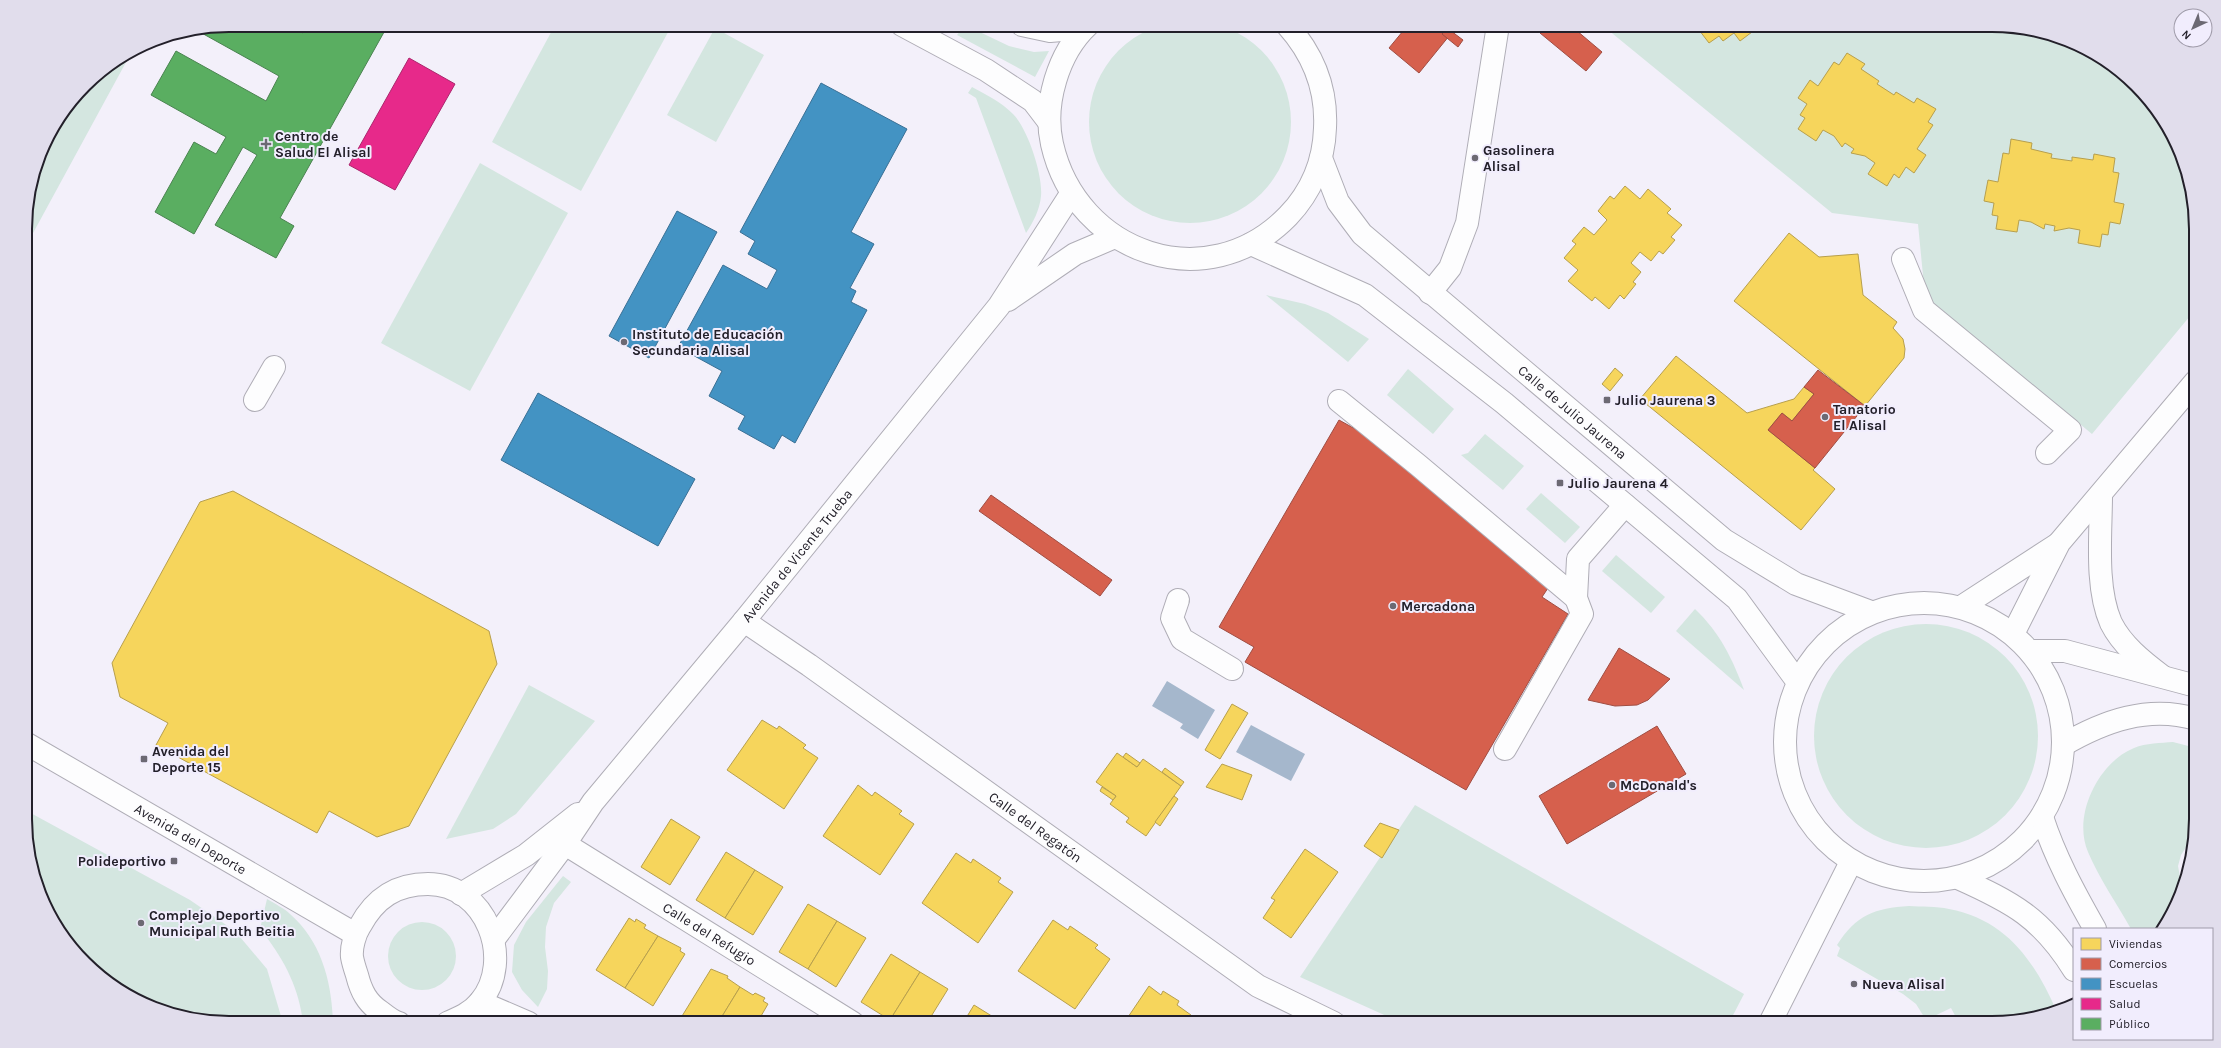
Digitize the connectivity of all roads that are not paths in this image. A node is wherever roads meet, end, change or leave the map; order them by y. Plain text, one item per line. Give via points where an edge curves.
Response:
1 (915, 32) edge
2 (1082, 32) edge
3 (1297, 32) edge
4 (1497, 32) edge
5 (1049, 122) junction
6 (1321, 158) junction
7 (1071, 194) junction
8 (1115, 237) junction
9 (1251, 244) junction
10 (1903, 259) dead end
11 (1430, 293) junction
12 (999, 306) junction
13 (274, 367) dead end
14 (2189, 389) edge
15 (255, 400) dead end
16 (1339, 401) dead end
17 (2047, 454) dead end
18 (2101, 495) junction
19 (1625, 505) junction
20 (2059, 543) junction
21 (1576, 598) junction
22 (1178, 600) dead end
23 (1962, 607) junction
24 (1872, 612) junction
25 (744, 621) junction
26 (2013, 634) junction
27 (2030, 651) junction
28 (1232, 669) dead end
29 (2162, 676) junction
30 (1797, 681) junction
31 (2189, 684) edge
32 (2189, 717) edge
33 (2063, 745) junction
34 (32, 747) edge
35 (1505, 749) dead end
36 (592, 802) junction
37 (2042, 817) junction
38 (566, 844) junction
39 (1851, 862) junction
40 (1958, 878) junction
41 (461, 894) junction
42 (2094, 928) edge
43 (355, 934) junction
44 (494, 939) junction
45 (2073, 969) edge
46 (480, 1002) junction
47 (369, 1015) edge
48 (464, 1016) edge
49 (513, 1016) edge
50 (841, 1016) edge
51 (1320, 1016) edge
52 (1774, 1016) edge

1 - 5 main road via 986,70 1033,102
2 - 5 main road via 1058,72 1053,88
3 - 6 main road via 1318,74 1323,94 1326,116
4 - 11 main road via 1467,223 1450,268
5 - 7 main road via 1055,160
6 - 9 main road via 1315,176 1295,208 1267,234
6 - 11 main road, Calle de Julio Jaurena via 1338,202 1362,234
7 - 8 main road via 1087,215
7 - 12 main road, Avenida de Vicente Trueba
8 - 9 main road via 1135,248 1157,255 1182,258 1214,256
8 - 12 main road, Avenida de Vicente Trueba via 1075,254
9 - 19 main road via 1365,295 1504,403
10 - 17 main road via 1924,310 2070,430
11 - 24 main road, Calle de Julio Jaurena via 1724,540 1796,584
12 - 25 main road, Avenida de Vicente Trueba
13 - 15 main road
14 - 18 main road
16 - 21 main road
18 - 20 main road
18 - 29 main road via 2104,602 2111,622 2125,644
19 - 21 main road via 1578,559
19 - 30 main road via 1737,599
20 - 23 main road
20 - 26 main road
21 - 35 main road via 1582,614
22 - 28 main road via 1172,618 1182,639
23 - 24 main road via 1932,602 1901,604
23 - 26 main road via 1989,618
24 - 30 main road via 1828,640
25 - 36 main road, Avenida de Vicente Trueba
25 - 51 main road, Calle del Regatón via 816,669 1258,986
26 - 27 main road
27 - 29 main road via 2065,651
27 - 33 main road via 2052,687 2062,717
29 - 31 main road
30 - 39 main road via 1785,722 1784,749 1788,776 1797,802 1811,825 1829,845
32 - 33 main road via 2154,713 2129,716 2094,728
33 - 37 main road via 2060,774 2053,796
34 - 43 main road, Avenida del Deporte
36 - 38 main road, Avenida de Vicente Trueba
36 - 41 main road, Avenida de Vicente Trueba via 526,855
37 - 40 main road via 2020,844 1991,865
37 - 42 main road via 2056,857
38 - 44 main road, Avenida de Vicente Trueba
38 - 50 main road, Calle del Refugio
39 - 40 main road via 1903,880
39 - 52 main road
40 - 45 main road via 2026,913 2052,940
41 - 43 main road via 430,884 405,886 388,894 369,910
41 - 44 main road via 475,905 488,923
43 - 47 main road via 352,956
44 - 46 main road via 495,966 489,987
46 - 48 main road
46 - 49 main road

